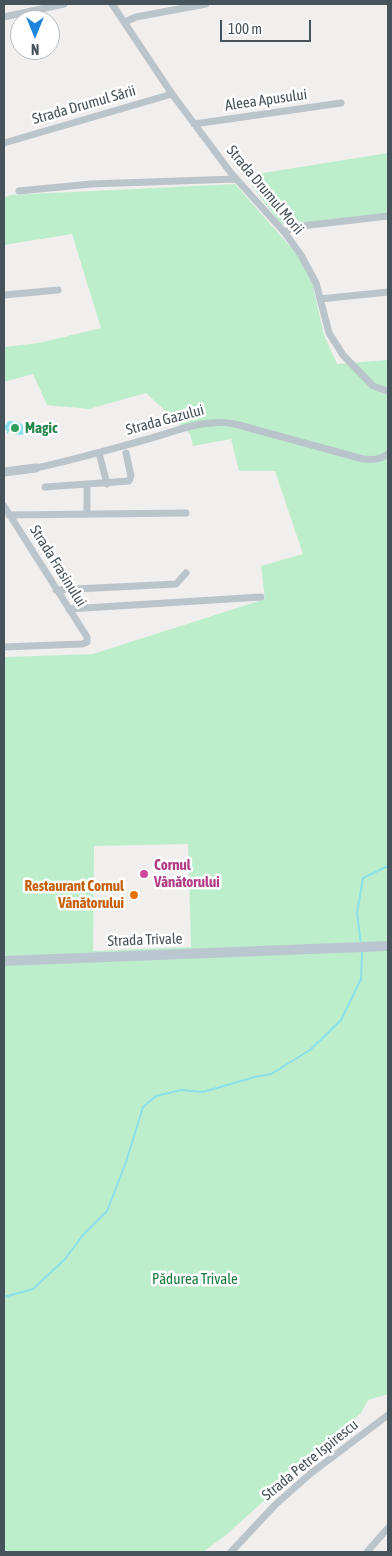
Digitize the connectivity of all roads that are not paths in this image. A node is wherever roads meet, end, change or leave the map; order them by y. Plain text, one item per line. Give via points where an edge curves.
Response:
1 (64, 4) edge
2 (112, 4) edge
3 (206, 4) edge
4 (4, 17) edge
5 (125, 22) junction
6 (172, 94) junction
7 (341, 104) dead end
8 (194, 124) junction
9 (4, 143) edge
10 (236, 179) junction
11 (19, 191) dead end
12 (388, 216) edge
13 (285, 233) junction
14 (58, 290) dead end
15 (388, 292) edge
16 (4, 295) edge
17 (320, 299) junction
18 (388, 392) edge
19 (99, 453) junction
20 (126, 453) dead end
21 (388, 454) edge
22 (36, 468) joint
23 (4, 472) edge
24 (107, 484) junction
25 (87, 485) junction
26 (45, 487) dead end
27 (4, 506) edge
28 (186, 513) dead end
29 (87, 514) junction
30 (10, 515) junction
31 (186, 573) dead end
32 (56, 590) junction
33 (261, 597) dead end
34 (69, 609) junction
35 (4, 646) edge
36 (388, 946) edge
37 (4, 961) edge
38 (388, 1415) edge
39 (388, 1528) edge
40 (231, 1552) edge
41 (367, 1552) edge

1 - 4 street
2 - 5 street, Strada Drumul Morii
3 - 5 street
5 - 6 street, Strada Drumul Morii
6 - 8 street, Strada Drumul Morii
6 - 9 street, Strada Drumul Sării
7 - 8 street, Aleea Apusului
8 - 10 street, Strada Drumul Morii
10 - 11 street via 91,184
10 - 13 street, Strada Drumul Morii
12 - 13 street via 293,228
13 - 17 street, Strada Drumul Morii via 311,272
14 - 16 street
15 - 17 street
17 - 18 street, Strada Drumul Morii via 329,332 343,354 373,386
19 - 21 street, Strada Gazului via 216,421 363,460 381,459
19 - 22 street, Strada Gazului
19 - 24 street
20 - 24 street via 130,479 124,483
22 - 23 street
24 - 25 street
25 - 26 street
25 - 29 street
27 - 30 street, Strada Frasinului
28 - 29 street
29 - 30 street
30 - 32 street, Strada Frasinului
31 - 32 street via 176,584
32 - 34 street, Strada Frasinului
33 - 34 street
34 - 35 street, Strada Frasinului via 87,642
36 - 37 main road, Strada Trivale
38 - 40 street, Strada Petre Ispirescu via 310,1474 275,1505
39 - 41 street

